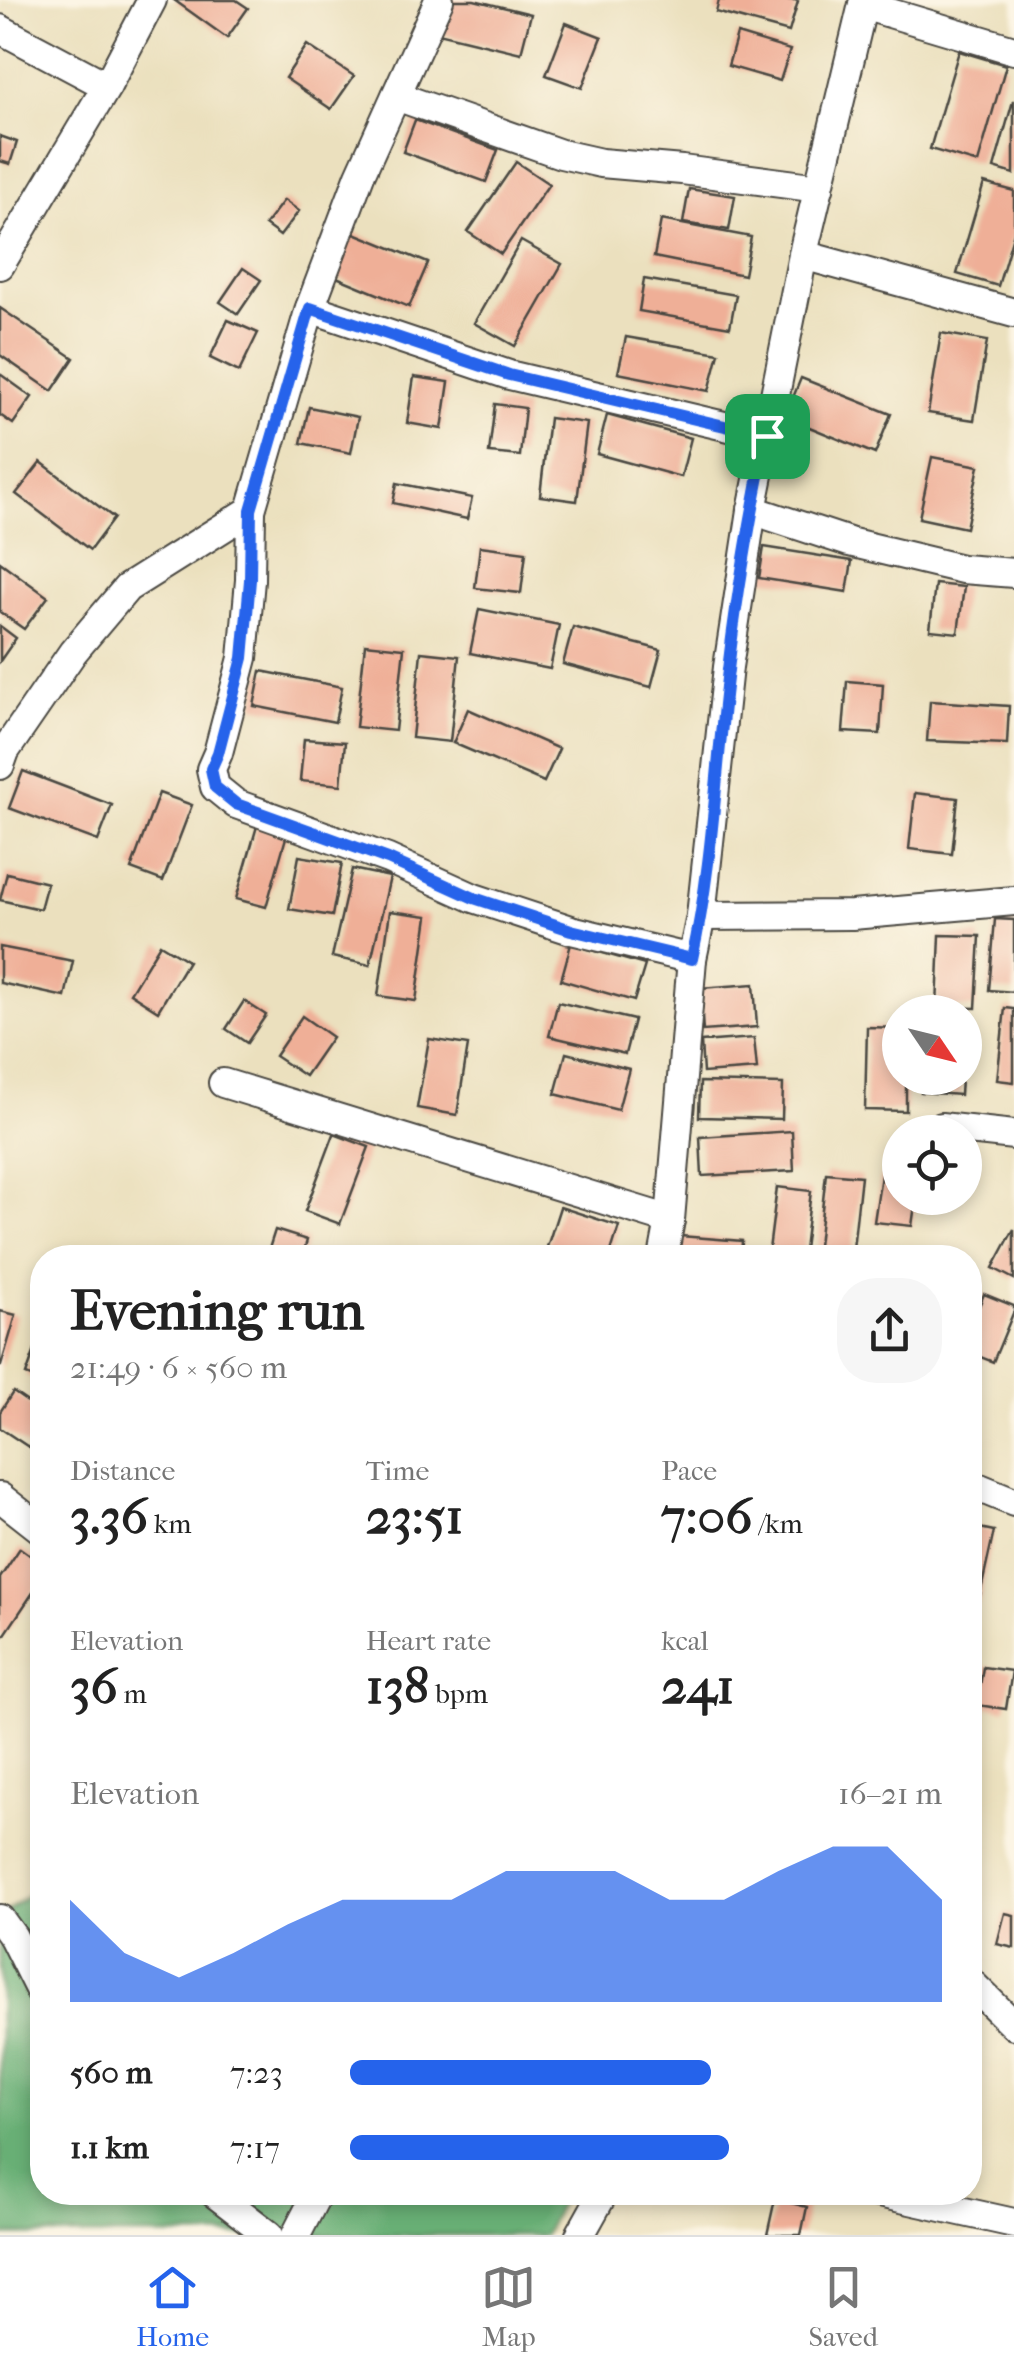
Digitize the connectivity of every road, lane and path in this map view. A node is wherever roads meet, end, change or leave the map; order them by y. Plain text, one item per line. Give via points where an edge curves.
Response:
1 (152, 0) edge
2 (439, 0) edge
3 (863, 2) edge
4 (0, 29) edge
5 (1014, 50) edge
6 (107, 86) junction
7 (396, 96) junction
8 (818, 188) junction
9 (803, 256) junction
10 (0, 265) edge
11 (310, 308) junction
12 (1014, 313) edge
13 (767, 436) junction
14 (251, 510) junction
15 (752, 510) junction
16 (1014, 573) edge
17 (0, 764) edge
18 (1014, 901) edge
19 (701, 916) junction
20 (692, 959) junction
21 (223, 1083) dead end
22 (982, 1132) edge
23 (1014, 1135) edge
24 (670, 1220) junction
25 (665, 1245) edge
26 (982, 1489) edge
27 (0, 1497) edge
28 (1014, 1502) edge
29 (30, 1521) edge
30 (0, 1919) edge
31 (30, 1971) edge
32 (982, 1994) edge
33 (1014, 2025) edge
34 (230, 2205) edge
35 (311, 2205) edge
36 (597, 2205) edge
37 (933, 2205) edge
38 (1014, 2223) edge
39 (269, 2235) edge
40 (296, 2235) edge
41 (580, 2235) edge

1 - 6 street
2 - 7 street
3 - 5 street
3 - 8 street
4 - 6 street
6 - 10 street
7 - 8 street via 602,163
7 - 11 street
8 - 9 street
9 - 12 street
9 - 13 street
11 - 13 street via 509,375
11 - 14 street
13 - 15 street
14 - 17 street via 126,588 73,652
14 - 20 street via 243,658 211,769 215,787 236,804 474,898
15 - 16 street via 849,542 962,569
15 - 19 street
18 - 19 street via 852,915
19 - 20 street
20 - 24 street
21 - 24 street
22 - 23 street
24 - 25 street
26 - 28 street
27 - 29 street
30 - 31 street
32 - 33 street
34 - 39 street
35 - 40 street
36 - 41 street
37 - 38 street

